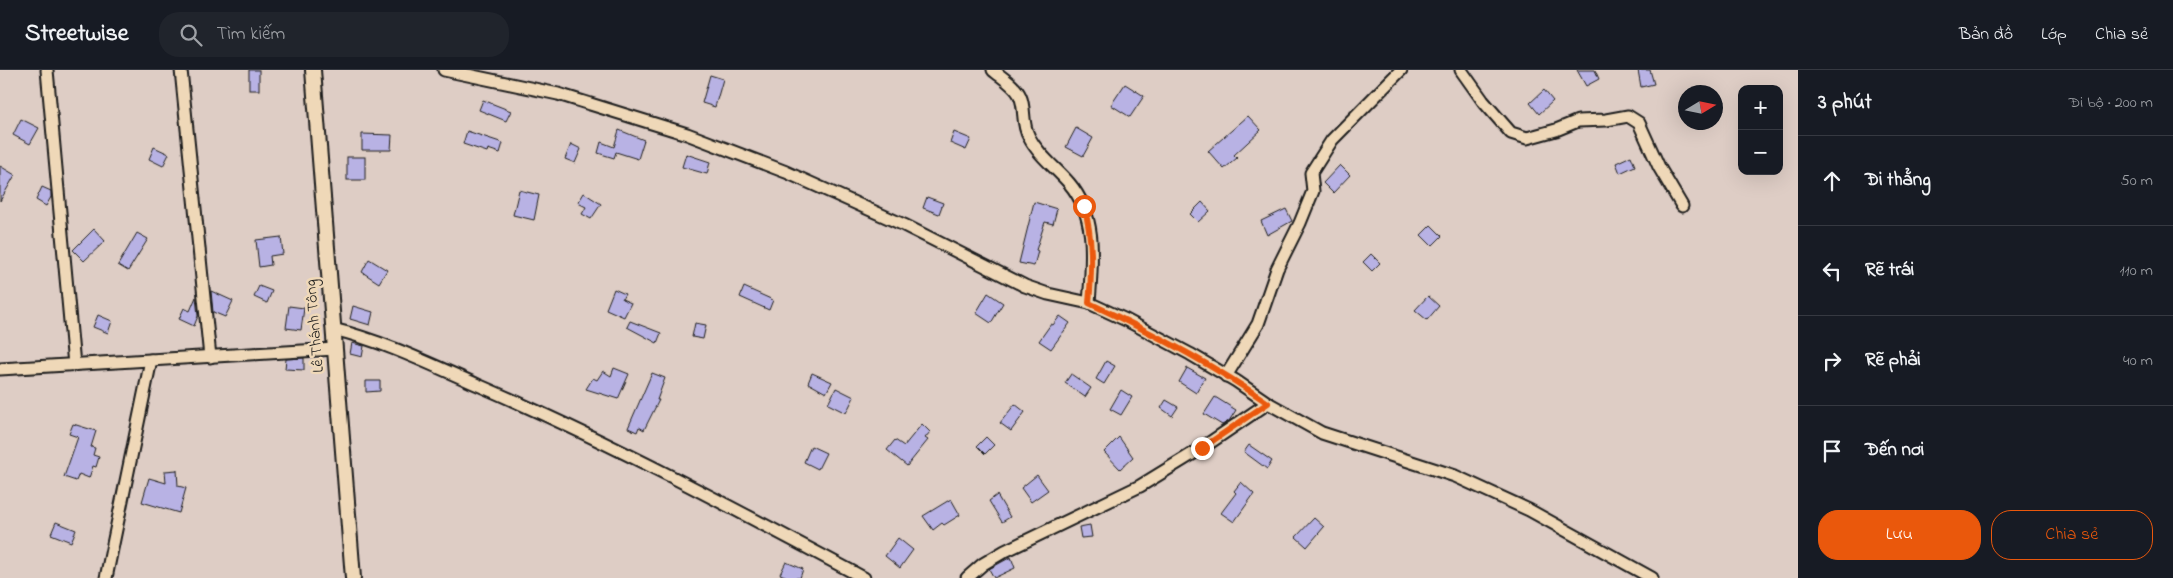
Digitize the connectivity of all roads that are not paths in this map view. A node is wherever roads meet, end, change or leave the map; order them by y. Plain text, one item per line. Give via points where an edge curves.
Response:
1 (47, 70) edge
2 (181, 70) edge
3 (313, 70) edge
4 (444, 70) edge
5 (993, 70) edge
6 (1401, 70) edge
7 (1460, 70) edge
8 (1682, 206) dead end
9 (1089, 303) junction
10 (333, 329) junction
11 (335, 349) junction
12 (210, 357) junction
13 (151, 360) junction
14 (74, 364) junction
15 (0, 369) edge
16 (1226, 376) junction
17 (1268, 403) junction
18 (106, 578) edge
19 (353, 578) edge
20 (864, 578) edge
21 (967, 578) edge
22 (1652, 578) edge

1 - 14 street
2 - 12 street
3 - 10 street, Lê Thánh Tông
4 - 9 street via 558,94 687,134 852,201 1025,286
5 - 9 street via 1020,97 1024,128 1034,147 1068,182 1084,206 1092,262
6 - 16 street via 1332,140 1311,173 1313,191 1300,224 1276,269 1258,324
7 - 8 street via 1511,133 1527,138 1578,121 1628,116 1639,123
9 - 16 street
10 - 11 street, Lê Thánh Tông
10 - 20 street via 378,342 525,405 670,476
11 - 12 street
11 - 19 street, Lê Thánh Tông
12 - 13 street
13 - 14 street
13 - 18 street
14 - 15 street
16 - 17 street
17 - 21 street via 1140,486 998,555
17 - 22 street via 1322,433 1455,476 1529,510

